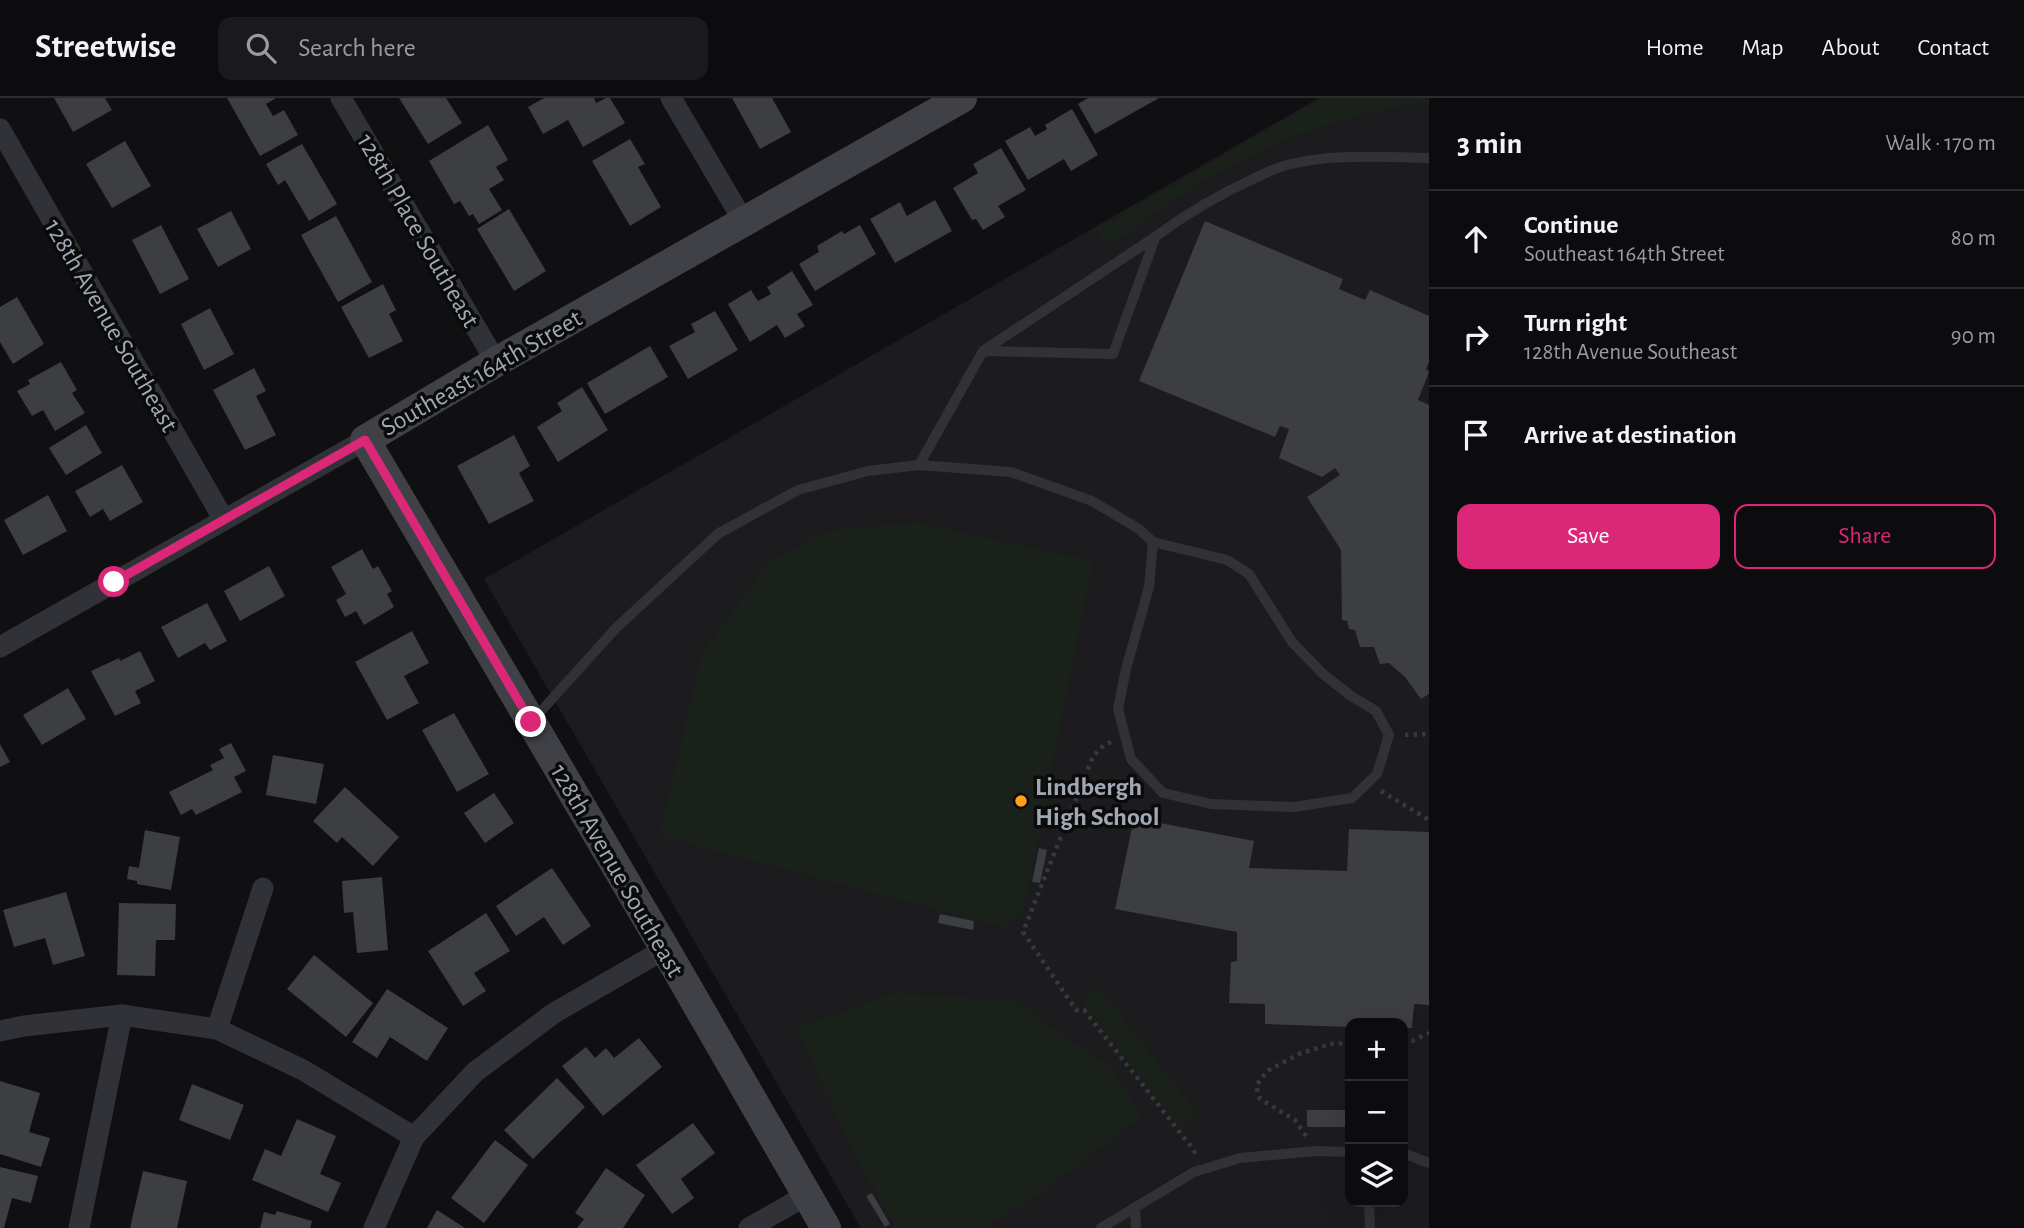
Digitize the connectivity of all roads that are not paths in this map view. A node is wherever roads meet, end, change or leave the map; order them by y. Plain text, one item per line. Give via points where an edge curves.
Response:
1 (341, 98) edge
2 (671, 98) edge
3 (962, 98) edge
4 (0, 129) edge
5 (1429, 158) edge
6 (744, 222) junction
7 (1155, 237) junction
8 (983, 351) junction
9 (496, 362) junction
10 (365, 440) junction
11 (919, 465) junction
12 (224, 520) junction
13 (1153, 542) junction
14 (0, 647) edge
15 (531, 722) junction
16 (263, 887) dead end
17 (665, 949) junction
18 (122, 1015) junction
19 (218, 1029) junction
20 (0, 1031) edge
21 (414, 1137) junction
22 (1345, 1152) edge
23 (1408, 1155) edge
24 (1429, 1162) edge
25 (807, 1195) junction
26 (1135, 1207) junction
27 (1369, 1207) edge
28 (79, 1228) edge
29 (374, 1228) edge
30 (749, 1228) edge
31 (826, 1228) edge
32 (1101, 1228) edge
33 (1136, 1228) edge
34 (1370, 1228) edge

1 - 9 street, 128th Place Southeast
2 - 6 street
3 - 6 street, Southeast 164th Street
4 - 12 street, 128th Avenue Southeast
5 - 7 lane via 1313,160 1278,168 1220,194
6 - 9 street, Southeast 164th Street
7 - 8 lane
7 - 8 lane via 1113,354
8 - 11 lane
9 - 10 street, Southeast 164th Street
10 - 12 street, Southeast 164th Street
10 - 15 street, 128th Avenue Southeast
11 - 13 lane via 1011,472 1092,501
11 - 15 lane via 868,471 798,490 719,533 616,628
12 - 14 street, Southeast 164th Street
13 - 13 lane via 1227,560 1249,574 1292,642 1322,673 1376,711 1389,735 1377,774 1352,799 1294,807 1211,804 1163,793 1131,759 1118,709 1149,587
15 - 17 street, 128th Avenue Southeast
16 - 19 street
17 - 21 street via 554,1013 495,1057
17 - 25 street, 128th Avenue Southeast
18 - 19 street
18 - 20 street
18 - 28 street
19 - 21 street via 303,1070
21 - 29 street
22 - 26 lane via 1240,1158 1194,1172
23 - 24 lane
25 - 30 street
25 - 31 street, 128th Avenue Southeast
26 - 32 lane
26 - 33 lane
27 - 34 lane

